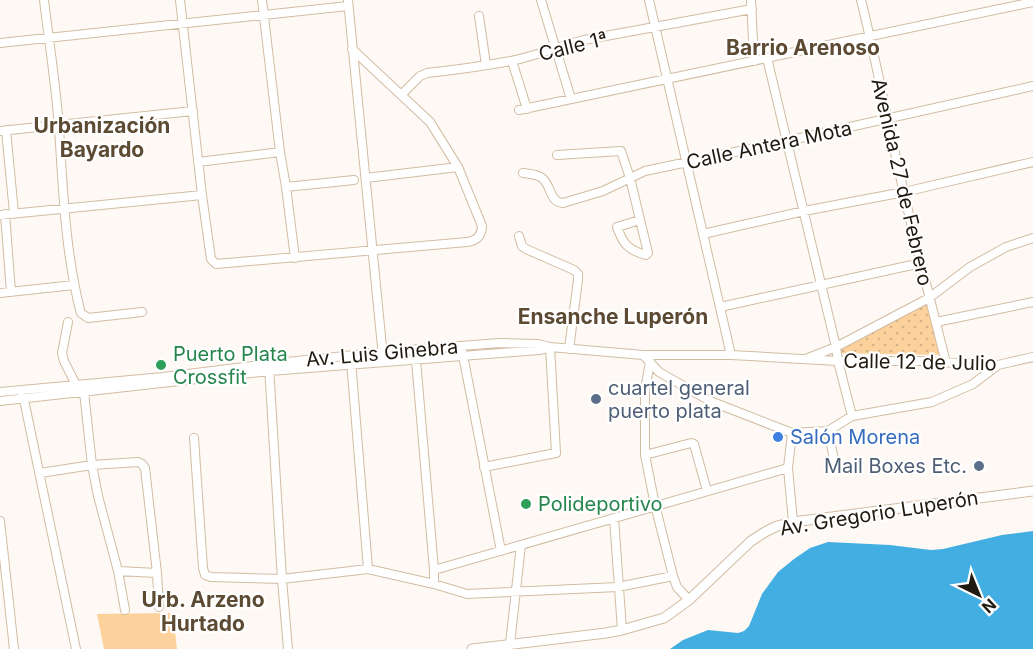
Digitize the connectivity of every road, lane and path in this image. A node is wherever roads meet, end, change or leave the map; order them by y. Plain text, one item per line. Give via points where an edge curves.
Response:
1 (44, 0) edge
2 (180, 0) edge
3 (262, 0) edge
4 (541, 0) edge
5 (649, 0) edge
6 (861, 0) edge
7 (1033, 2) edge
8 (348, 3) edge
9 (752, 4) edge
10 (264, 15) junction
11 (479, 16) dead end
12 (183, 24) junction
13 (655, 27) junction
14 (870, 37) junction
15 (49, 38) junction
16 (0, 43) edge
17 (556, 49) junction
18 (352, 50) junction
19 (767, 58) junction
20 (512, 61) junction
21 (754, 61) junction
22 (486, 65) junction
23 (667, 79) junction
24 (1033, 86) edge
25 (402, 95) junction
26 (571, 99) junction
27 (193, 111) junction
28 (888, 119) junction
29 (59, 125) junction
30 (3, 131) edge
31 (787, 141) junction
32 (280, 152) junction
33 (557, 155) dead end
34 (198, 162) junction
35 (1033, 162) edge
36 (687, 163) junction
37 (458, 166) junction
38 (524, 173) dead end
39 (366, 178) junction
40 (630, 178) junction
41 (354, 180) dead end
42 (286, 187) junction
43 (904, 192) junction
44 (202, 195) junction
45 (64, 209) junction
46 (804, 211) junction
47 (14, 213) junction
48 (3, 215) edge
49 (640, 220) junction
50 (703, 234) junction
51 (519, 236) dead end
52 (1033, 238) edge
53 (374, 250) junction
54 (295, 258) junction
55 (921, 263) junction
56 (821, 284) junction
57 (74, 285) junction
58 (0, 292) edge
59 (11, 292) junction
60 (929, 298) junction
61 (1033, 302) edge
62 (720, 307) junction
63 (142, 312) dead end
64 (68, 322) dead end
65 (936, 322) junction
66 (462, 346) junction
67 (550, 347) junction
68 (836, 347) junction
69 (569, 349) junction
70 (383, 352) junction
71 (463, 355) junction
72 (643, 355) junction
73 (731, 355) junction
74 (352, 356) junction
75 (1033, 357) edge
76 (806, 359) junction
77 (416, 360) junction
78 (838, 361) junction
79 (383, 362) junction
80 (650, 362) junction
81 (946, 363) junction
82 (351, 365) junction
83 (998, 365) junction
84 (269, 368) junction
85 (76, 385) junction
86 (0, 392) edge
87 (84, 392) junction
88 (23, 394) junction
89 (0, 401) edge
90 (852, 416) junction
91 (828, 431) junction
92 (792, 433) junction
93 (194, 438) dead end
94 (645, 455) junction
95 (835, 464) dead end
96 (92, 465) junction
97 (484, 467) junction
98 (788, 468) junction
99 (40, 473) junction
100 (708, 491) junction
101 (1033, 491) edge
102 (655, 505) junction
103 (614, 518) junction
104 (0, 521) edge
105 (793, 522) junction
106 (521, 545) junction
107 (501, 551) junction
108 (368, 569) junction
109 (434, 570) junction
110 (118, 571) junction
111 (157, 573) junction
112 (673, 576) junction
113 (282, 579) junction
114 (434, 584) junction
115 (618, 587) junction
116 (516, 592) junction
117 (689, 600) junction
118 (159, 607) dead end
119 (125, 610) dead end
120 (622, 630) junction
121 (510, 644) junction
122 (14, 649) edge
123 (76, 649) edge
124 (288, 649) edge
125 (472, 649) edge

1 - 15 street
2 - 12 street
3 - 10 street
4 - 17 street
5 - 13 street
6 - 14 street, Avenida 27 de Febrero
7 - 14 street
8 - 10 street
8 - 18 street
9 - 13 street, Calle 1ª
9 - 21 street
10 - 12 street
10 - 32 street
11 - 22 street
12 - 15 street
12 - 27 street
13 - 17 street, Calle 1ª
13 - 23 street
14 - 19 street
14 - 28 street, Avenida 27 de Febrero
15 - 16 street
15 - 29 street
17 - 20 street, Calle 1ª
17 - 26 street
18 - 25 street
18 - 39 street
19 - 21 street
19 - 31 street
20 - 22 street, Calle 1ª
20 - 26 street via 523,109
21 - 23 street
22 - 25 street, Calle 1ª via 423,74
23 - 26 street
23 - 36 street
24 - 28 street, Calle Antera Mota
25 - 37 street via 430,122
27 - 29 street
27 - 34 street
28 - 31 street, Calle Antera Mota
28 - 43 street, Avenida 27 de Febrero
29 - 30 street
29 - 45 street
30 - 47 street
31 - 36 street, Calle Antera Mota
31 - 46 street
32 - 34 street
32 - 42 street
33 - 40 street via 620,150
34 - 44 street
35 - 43 street
36 - 40 street, Calle Antera Mota
36 - 50 street
37 - 39 street
37 - 53 street via 482,226 480,236 472,242
38 - 40 street, Calle Antera Mota via 543,179 554,200 560,203 603,191
39 - 53 street
40 - 49 street
41 - 42 street
42 - 54 street
43 - 46 street
43 - 55 street, Avenida 27 de Febrero
44 - 45 street
44 - 54 street via 213,263
45 - 47 street
45 - 57 street
46 - 50 street
46 - 56 street
47 - 48 street
48 - 59 street
49 - 49 street via 617,227 622,242 646,255
50 - 62 street
51 - 69 street via 526,249 578,274
52 - 60 street via 969,267
53 - 54 street
53 - 70 street
55 - 56 street
55 - 60 street, Avenida 27 de Febrero
56 - 62 street
56 - 68 street
57 - 59 street
57 - 63 street via 81,314 88,318
58 - 59 street
60 - 65 street, Avenida 27 de Febrero
60 - 68 street
61 - 65 street
62 - 73 street
64 - 85 street via 62,353
65 - 81 street, Avenida 27 de Febrero
66 - 67 street, Av. Luis Ginebra via 499,343
66 - 70 street, Av. Luis Ginebra
66 - 71 street
67 - 69 street, Av. Luis Ginebra
67 - 71 street, Av. Luis Ginebra
67 - 97 street via 556,453
68 - 76 street
68 - 78 street
69 - 72 street, Av. Luis Ginebra
70 - 74 street, Av. Luis Ginebra
70 - 79 street
71 - 77 street, Av. Luis Ginebra
71 - 97 street
72 - 73 street, Av. Luis Ginebra
72 - 80 street
73 - 76 street, Av. Luis Ginebra
74 - 82 street
74 - 84 street, Av. Luis Ginebra
75 - 83 street, Calle 12 de Julio
76 - 78 street, Calle 12 de Julio
77 - 79 street, Av. Luis Ginebra
77 - 109 street
78 - 81 street, Calle 12 de Julio
78 - 90 street
79 - 82 street, Av. Luis Ginebra
80 - 92 street via 659,372 710,401
80 - 94 street via 645,390
81 - 83 street, Calle 12 de Julio
82 - 84 street, Av. Luis Ginebra
82 - 108 street
83 - 90 street via 974,384 932,402
84 - 85 street, Av. Luis Ginebra
84 - 87 street, Av. Luis Ginebra
84 - 113 street
85 - 88 street, Av. Luis Ginebra
86 - 88 street, Av. Luis Ginebra
87 - 88 street, Av. Luis Ginebra
87 - 96 street
88 - 89 street, Av. Luis Ginebra
88 - 99 street
90 - 91 street
91 - 92 street
91 - 95 street
92 - 98 street
93 - 113 street via 205,575
94 - 100 street via 694,444
94 - 102 street
96 - 99 street
96 - 110 street
96 - 111 street via 138,462 145,468
97 - 107 street
98 - 100 street
98 - 105 street
99 - 123 street
100 - 102 street
101 - 105 main road, Av. Gregorio Luperón
102 - 103 street
102 - 112 street
103 - 106 street
103 - 115 street
104 - 122 street
105 - 117 main road, Av. Gregorio Luperón via 751,541
106 - 107 street
106 - 116 street
107 - 109 street
108 - 113 street
108 - 114 street
109 - 114 street
110 - 111 street
110 - 119 street
111 - 118 street
112 - 115 street
112 - 117 street
113 - 124 street
114 - 116 street via 467,594
115 - 116 street
115 - 120 street
116 - 121 street
117 - 120 main road, Av. Gregorio Luperón via 664,618
120 - 121 main road, Av. Gregorio Luperón
121 - 125 main road, Av. Gregorio Luperón

